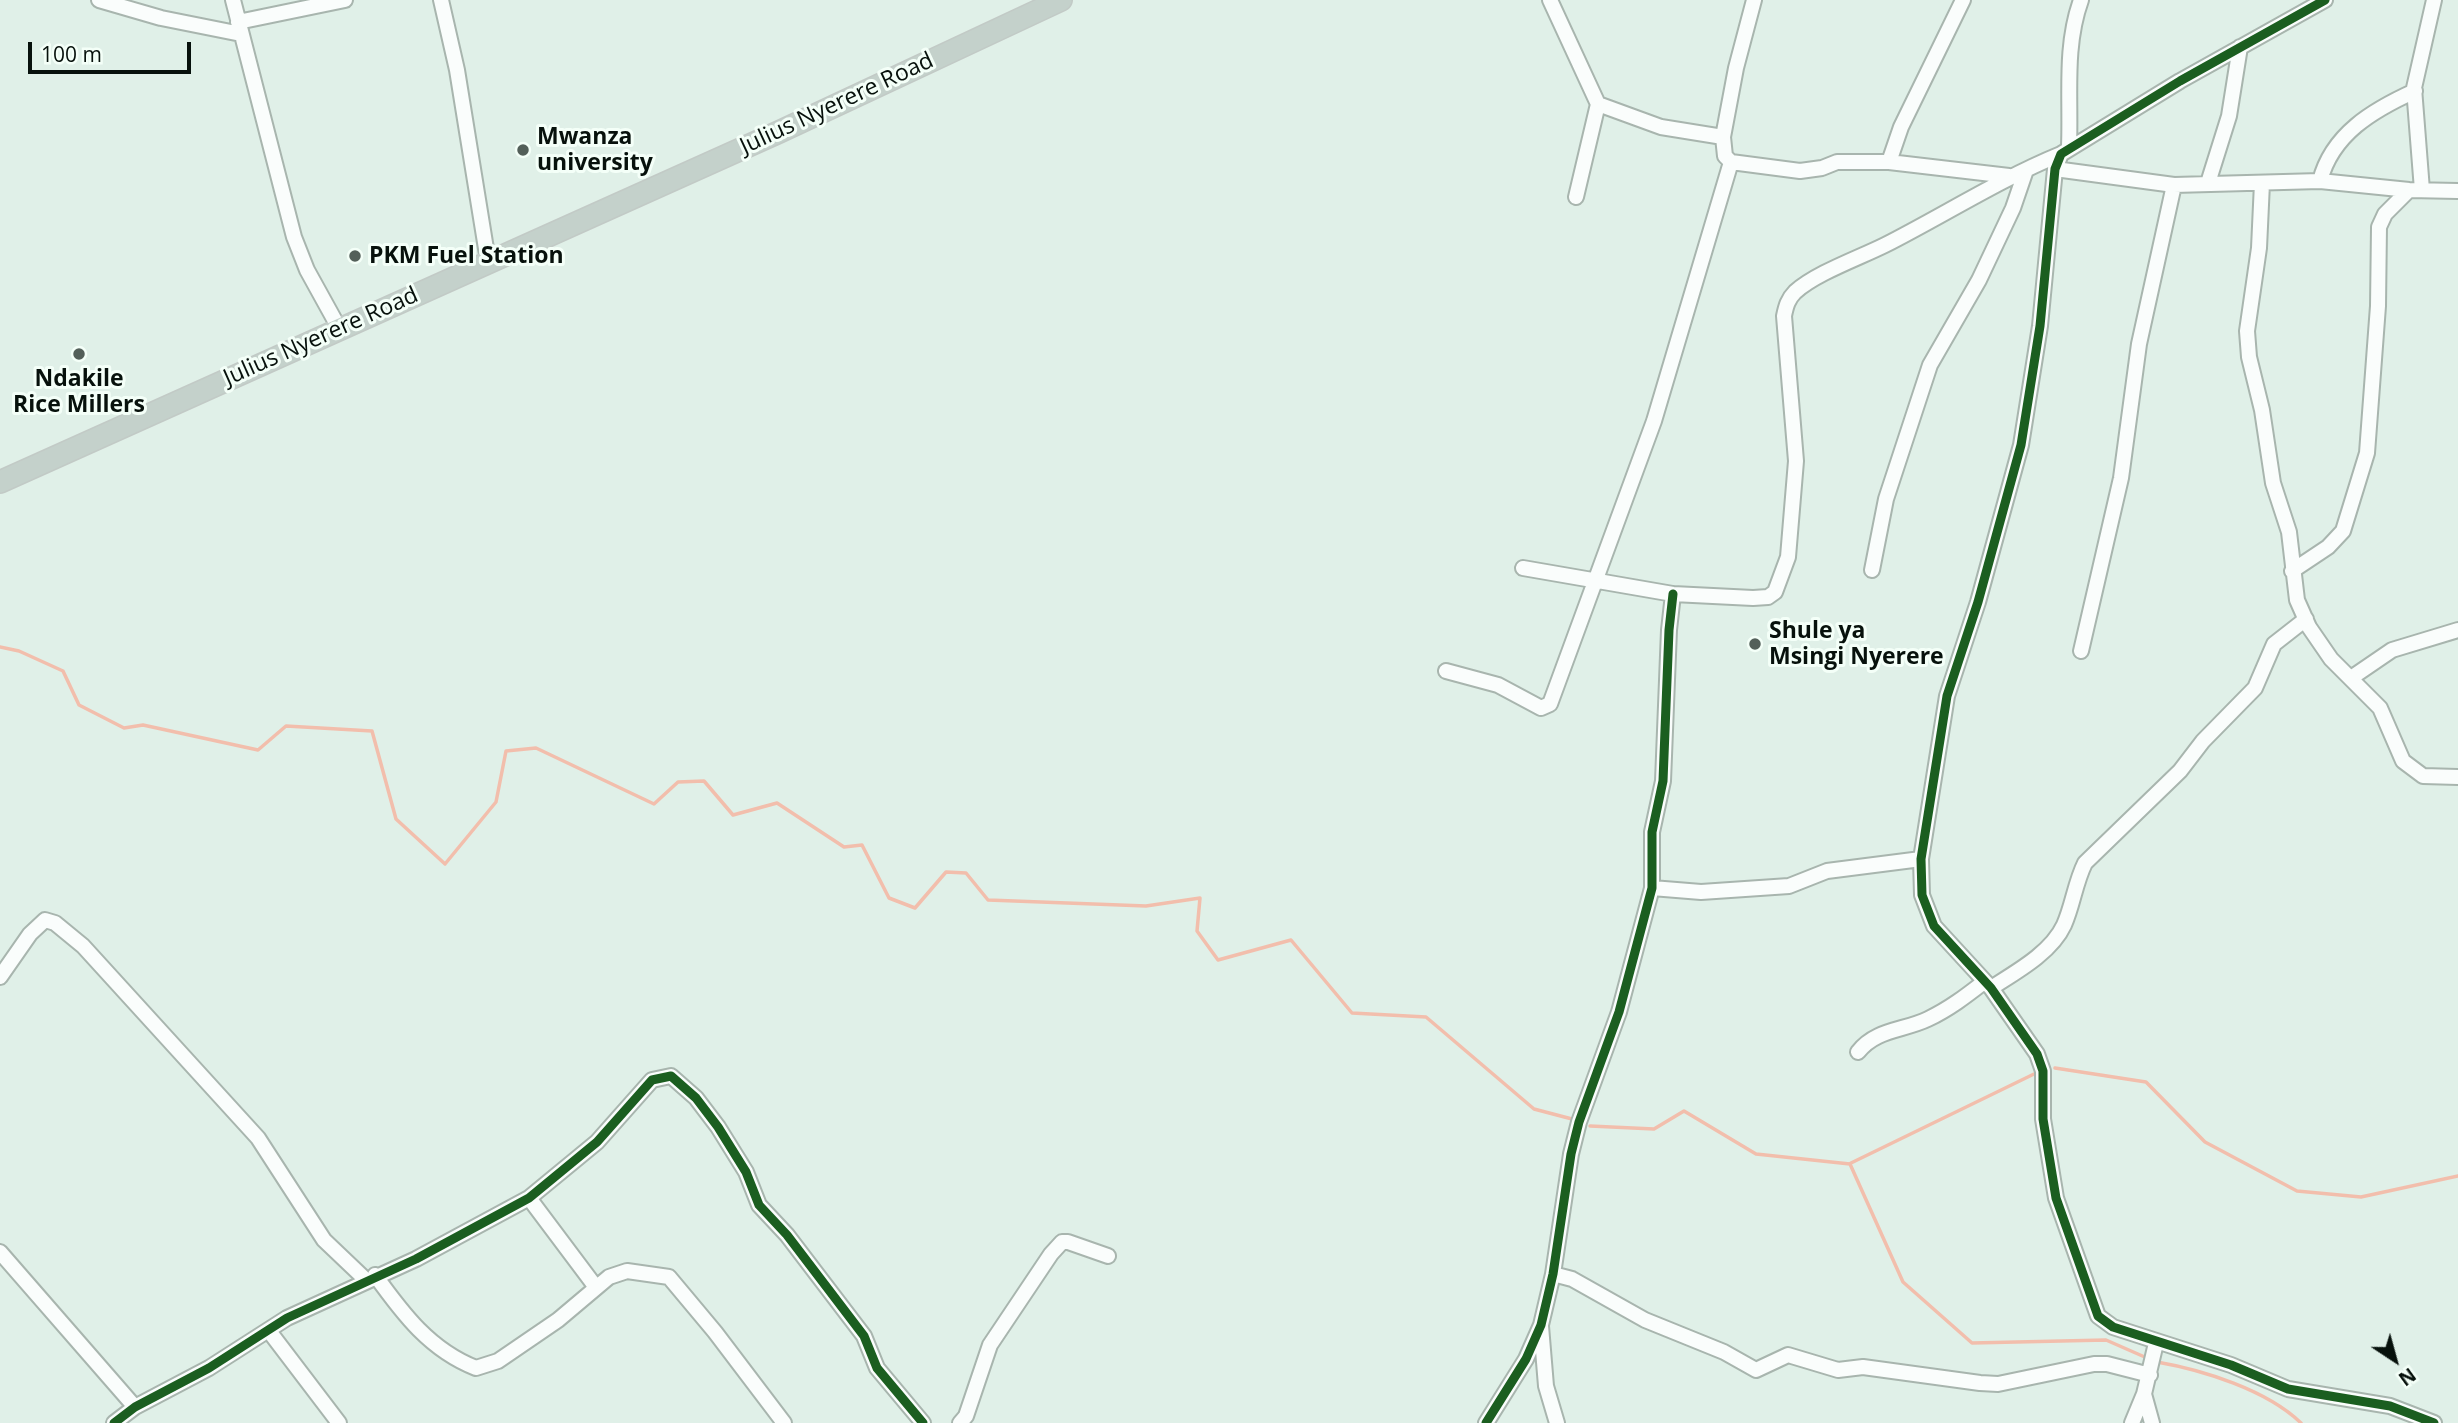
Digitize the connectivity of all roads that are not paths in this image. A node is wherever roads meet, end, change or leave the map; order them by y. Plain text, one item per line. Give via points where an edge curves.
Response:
1 (99, 0) edge
2 (233, 0) edge
3 (345, 0) edge
4 (441, 0) edge
5 (1061, 0) edge
6 (1550, 0) edge
7 (1754, 0) edge
8 (1963, 0) edge
9 (2081, 0) edge
10 (2325, 0) edge
11 (2434, 0) edge
12 (239, 28) junction
13 (2240, 47) junction
14 (2414, 91) junction
15 (1598, 104) junction
16 (1723, 137) junction
17 (2065, 150) junction
18 (1731, 162) junction
19 (1889, 162) junction
20 (2055, 169) junction
21 (2026, 170) junction
22 (2009, 176) junction
23 (2320, 181) junction
24 (2208, 183) junction
25 (2262, 183) junction
26 (2174, 185) junction
27 (2415, 190) junction
28 (2458, 191) edge
29 (1576, 197) dead end
30 (488, 261) junction
31 (340, 328) junction
32 (0, 482) edge
33 (1523, 568) dead end
34 (1872, 570) dead end
35 (2292, 571) junction
36 (1597, 580) junction
37 (1673, 594) junction
38 (2306, 619) junction
39 (2458, 630) edge
40 (2081, 651) dead end
41 (1446, 671) dead end
42 (2351, 678) junction
43 (2458, 777) edge
44 (1921, 859) junction
45 (1653, 888) junction
46 (0, 977) edge
47 (1988, 985) junction
48 (1858, 1052) dead end
49 (528, 1198) junction
50 (1108, 1256) dead end
51 (3, 1261) edge
52 (1553, 1274) junction
53 (371, 1278) junction
54 (595, 1286) junction
55 (1541, 1325) junction
56 (269, 1331) junction
57 (2156, 1343) junction
58 (2150, 1375) junction
59 (2144, 1394) junction
60 (135, 1408) junction
61 (114, 1423) edge
62 (339, 1423) edge
63 (784, 1423) edge
64 (923, 1423) edge
65 (960, 1423) edge
66 (1486, 1423) edge
67 (1557, 1423) edge
68 (2132, 1423) edge
69 (2152, 1423) edge
70 (2434, 1423) edge

1 - 12 street via 161,18
2 - 12 street
3 - 12 street
4 - 30 street
5 - 30 highway, Julius Nyerere Road
6 - 15 street
7 - 16 street
8 - 19 street
9 - 17 street via 2072,30
10 - 13 street
11 - 14 street
12 - 31 street via 294,237
13 - 17 street
13 - 24 street via 2229,116
14 - 23 street via 2377,109 2352,128 2334,148
14 - 27 street
15 - 16 street via 1661,127
15 - 29 street
16 - 18 street via 1725,156
17 - 20 street
17 - 21 street
18 - 19 street via 1800,171 1837,162
18 - 36 street via 1654,421
19 - 22 street
20 - 26 street
20 - 44 street via 2040,326 2021,445 1947,696
21 - 22 street
21 - 34 street via 1979,280 1930,365 1886,499
22 - 37 street via 1797,290 1787,301 1784,316 1796,461 1788,556 1775,592 1753,598
23 - 25 street
23 - 27 street
24 - 25 street
24 - 26 street
25 - 35 street via 2259,248 2247,331 2249,357 2275,490 2289,532
26 - 40 street via 2139,344 2120,478
27 - 28 street
27 - 35 street via 2385,214 2379,227 2370,424 2362,471 2338,538
30 - 31 highway, Julius Nyerere Road
31 - 32 highway, Julius Nyerere Road
33 - 36 street
35 - 38 street
36 - 37 street
36 - 41 street via 1546,707 1499,685
37 - 45 street via 1663,781 1652,832
38 - 42 street via 2331,659
38 - 47 street via 2274,644 2255,688 2180,771 2085,863 2056,938
39 - 42 street via 2392,650
42 - 43 street via 2385,716 2403,761 2423,776
44 - 45 street via 1827,871 1788,886 1701,892
44 - 47 street via 1922,894 1934,926
45 - 52 street via 1619,1012 1579,1122
46 - 53 street via 38,924 45,920 65,930 146,1012 258,1138 324,1240
47 - 48 street via 1925,1021 1868,1040
47 - 57 street via 2037,1054 2043,1071 2043,1119 2056,1198 2098,1316 2113,1327
49 - 53 street via 416,1259
49 - 54 street
49 - 64 street via 597,1142 652,1080 671,1076 718,1127 746,1172 759,1205 788,1235 864,1336 877,1368
50 - 65 street via 1068,1242 1051,1254 990,1345
51 - 60 street
52 - 55 street
52 - 58 street via 1572,1279 1645,1320 1756,1370 1788,1356 1838,1370 1863,1367 1989,1383 2094,1364
53 - 54 street via 417,1329 453,1357 476,1368 498,1361 558,1320
53 - 56 street
54 - 63 street via 627,1271 669,1277
55 - 66 street via 1526,1359
55 - 67 street via 1546,1386
56 - 60 street
56 - 62 street
57 - 58 street
57 - 70 street via 2288,1389 2390,1406
58 - 59 street
59 - 68 street
59 - 69 street
60 - 61 street

